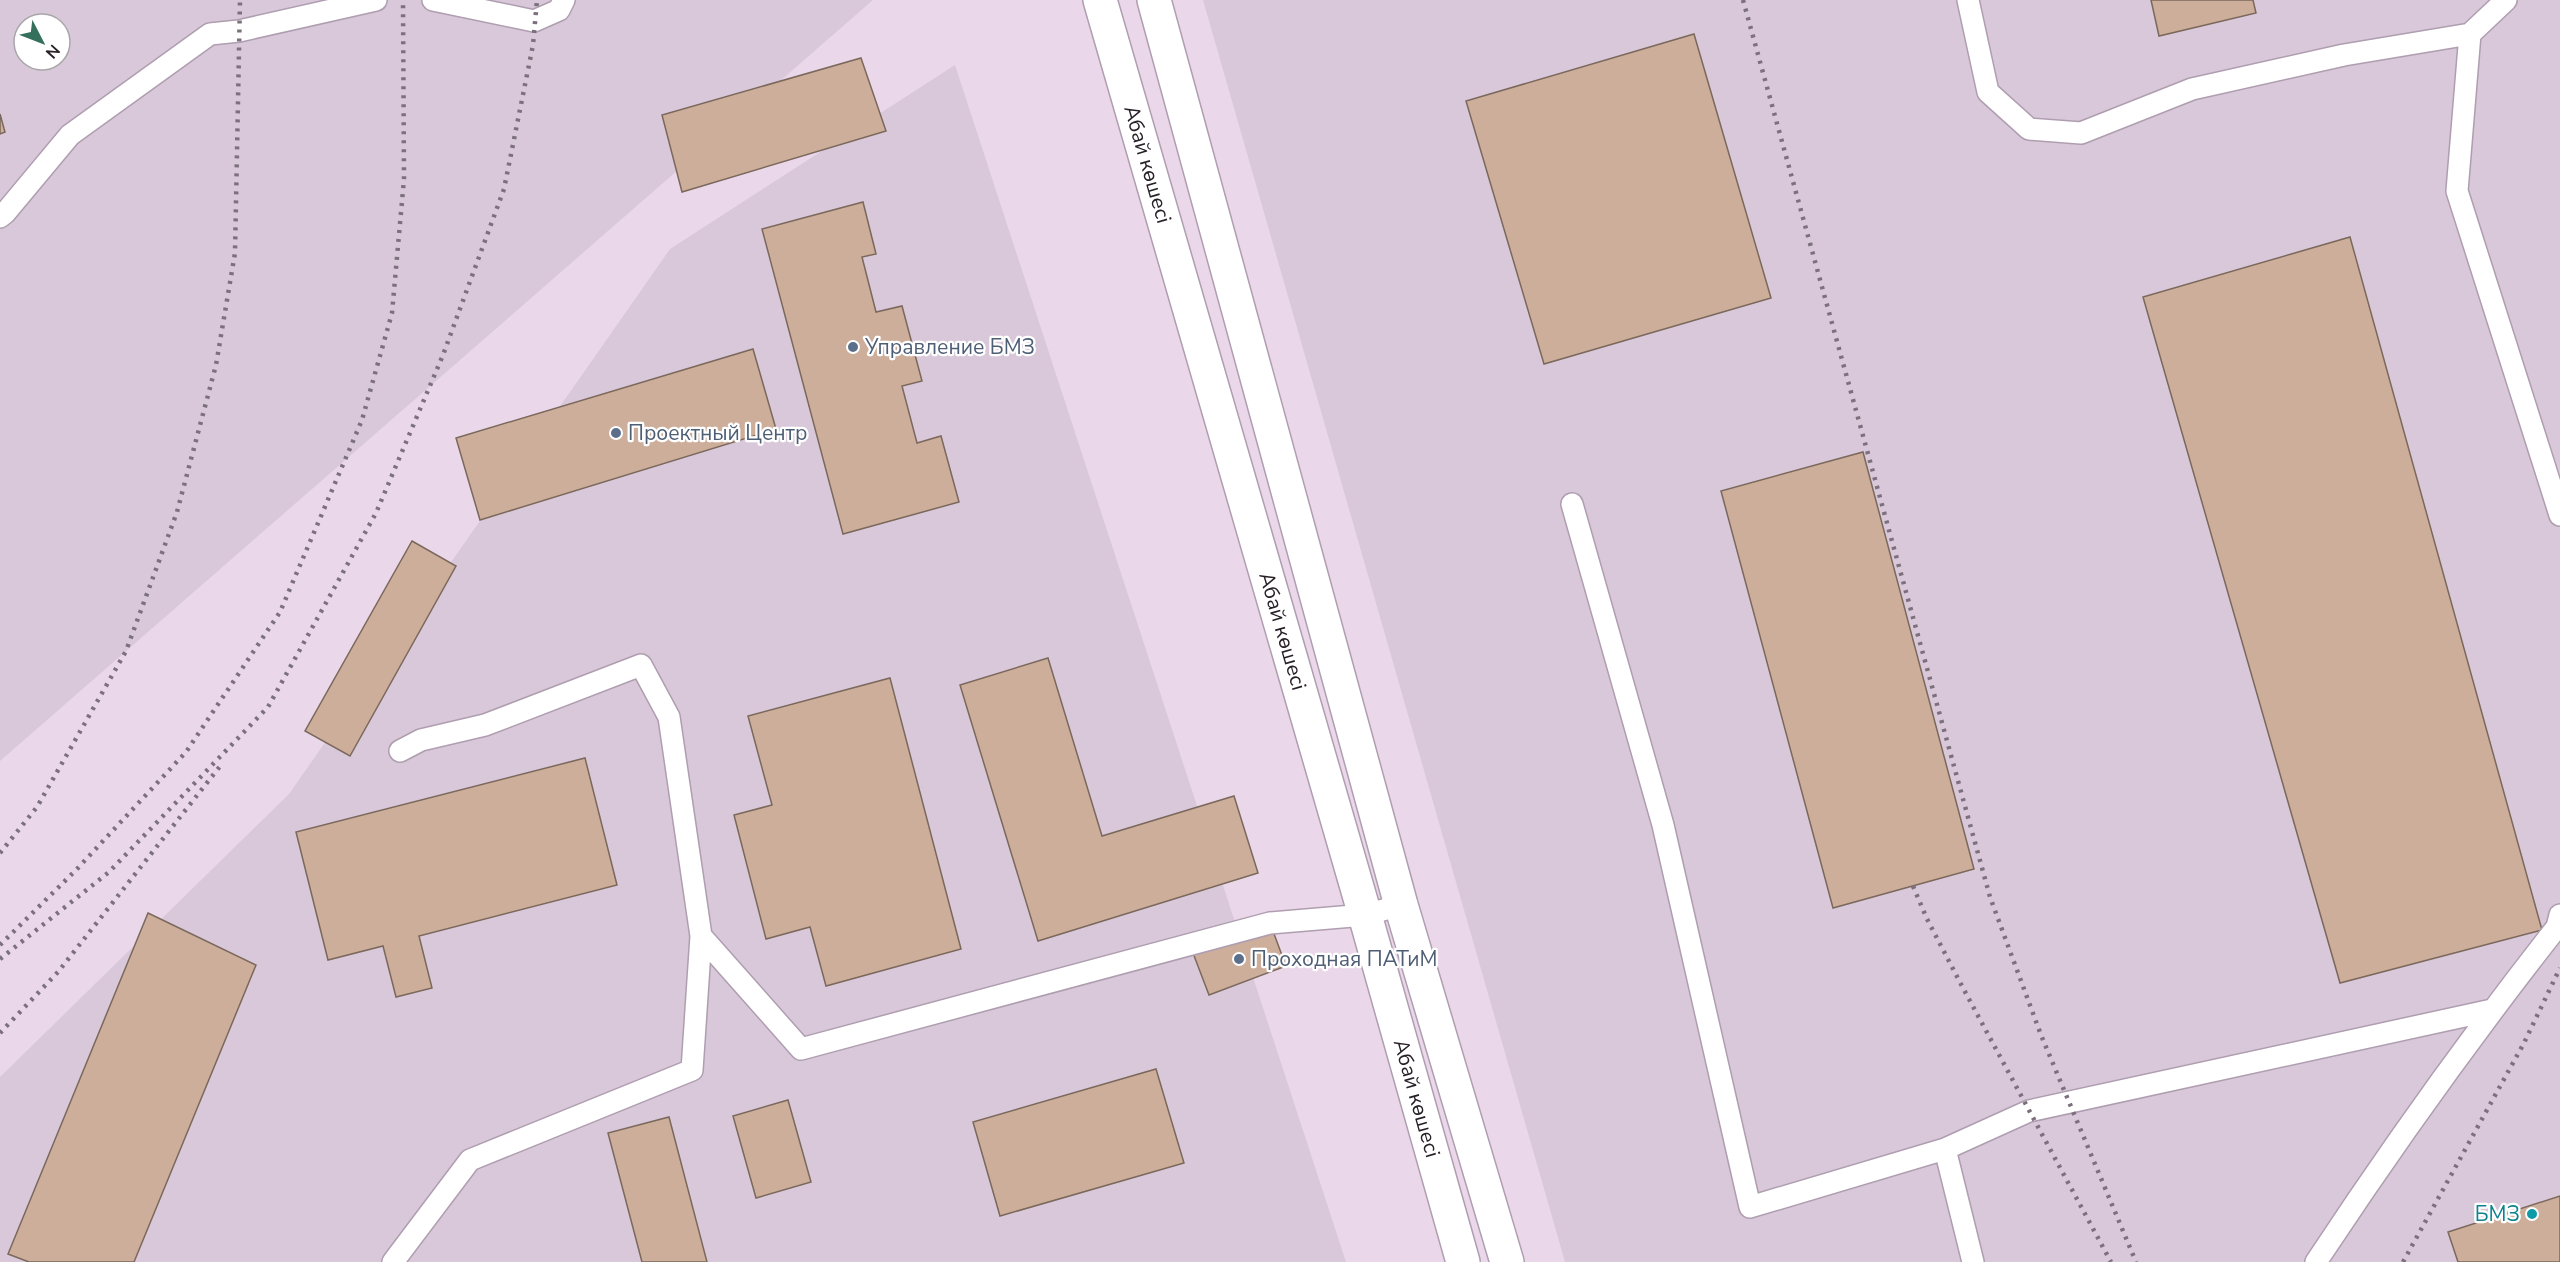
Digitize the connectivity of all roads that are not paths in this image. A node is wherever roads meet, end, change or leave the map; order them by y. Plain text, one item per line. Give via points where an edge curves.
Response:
1 (376, 0) edge
2 (433, 0) edge
3 (564, 0) edge
4 (1100, 0) edge
5 (1154, 0) edge
6 (1968, 0) edge
7 (2506, 0) edge
8 (2470, 34) junction
9 (0, 217) edge
10 (1572, 504) dead end
11 (2560, 515) edge
12 (400, 751) dead end
13 (1401, 905) junction
14 (1365, 915) junction
15 (2560, 915) edge
16 (701, 936) junction
17 (2492, 1010) junction
18 (1945, 1149) junction
19 (393, 1262) edge
20 (1463, 1262) edge
21 (1507, 1262) edge
22 (1972, 1262) edge
23 (2316, 1262) edge

1 - 9 lane via 210,34 70,135
2 - 3 lane via 534,21 559,10
4 - 14 street, Абай көшесі
5 - 13 street, Абай көшесі
6 - 8 lane via 1988,92 2030,129 2081,133 2192,89 2344,55
7 - 8 lane
8 - 11 lane via 2457,191
10 - 18 lane via 1663,825 1750,1207
12 - 16 lane via 421,740 484,724 640,665 669,717
13 - 14 lane
13 - 21 street, Абай көшесі
14 - 16 lane via 1270,924 801,1049
14 - 20 street, Абай көшесі
15 - 17 lane via 2557,927
16 - 19 lane via 692,1070 470,1160
17 - 18 lane via 2029,1111
17 - 23 lane
18 - 22 lane

